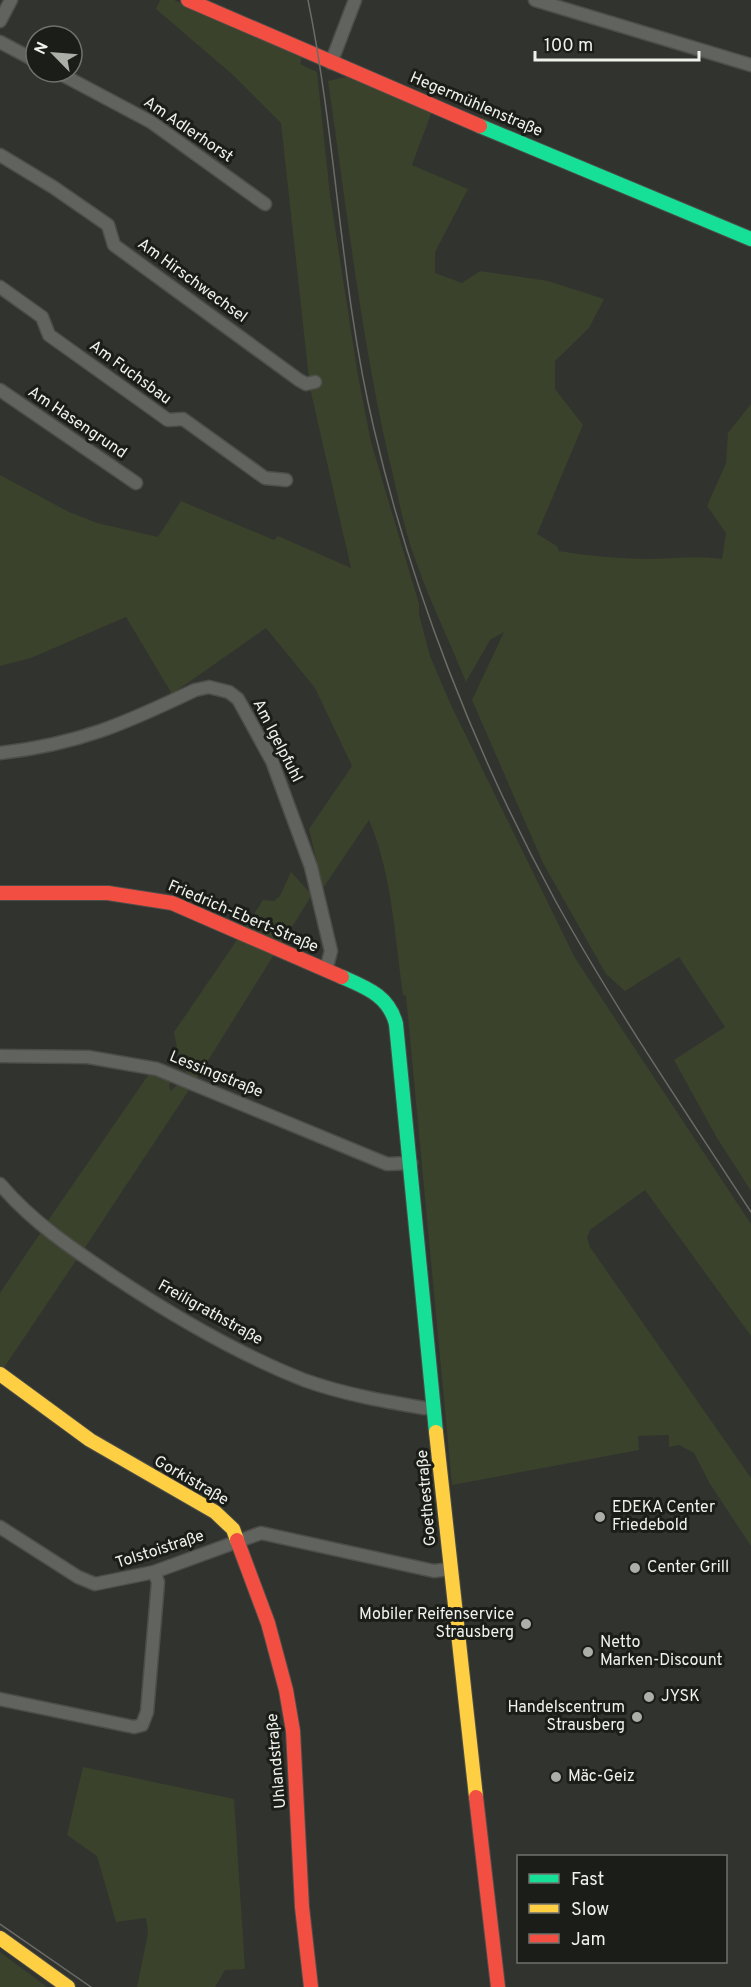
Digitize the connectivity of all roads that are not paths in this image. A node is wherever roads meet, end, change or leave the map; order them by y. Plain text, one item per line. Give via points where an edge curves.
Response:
1 (11, 0) edge
2 (189, 0) edge
3 (355, 0) edge
4 (535, 0) edge
5 (0, 21) edge
6 (0, 42) edge
7 (24, 55) edge
8 (331, 63) junction
9 (751, 65) edge
10 (80, 84) edge
11 (0, 155) edge
12 (265, 204) dead end
13 (751, 239) edge
14 (0, 287) edge
15 (315, 381) dead end
16 (0, 390) edge
17 (286, 480) dead end
18 (136, 483) dead end
19 (0, 753) edge
20 (0, 893) edge
21 (326, 970) junction
22 (391, 1007) joint
23 (0, 1056) edge
24 (411, 1163) junction
25 (0, 1184) edge
26 (0, 1374) edge
27 (435, 1408) junction
28 (0, 1527) edge
29 (237, 1541) junction
30 (450, 1569) junction
31 (154, 1572) junction
32 (0, 1699) edge
33 (0, 1938) edge
34 (68, 1987) edge
35 (311, 1987) edge
36 (498, 1987) edge

1 - 5 street
2 - 8 street, Hegermühlenstraße
3 - 8 street
4 - 9 street
6 - 7 street
8 - 13 street, Hegermühlenstraße
10 - 12 street, Am Adlerhorst via 151,122
11 - 15 street, Am Hirschwechsel via 108,225 114,245 299,380 306,384
14 - 17 street, Am Fuchsbau via 42,317 49,335 168,420 183,419 265,478
16 - 18 street, Am Hasengrund
19 - 21 street, Am Igelpfuhl via 58,744 109,730 195,690 209,687 229,693 244,708 272,761 306,850 331,951
20 - 21 street, Friedrich-Ebert-Straße via 108,893 156,899
21 - 22 street, Friedrich-Ebert-Straße via 376,993
22 - 24 street, Goethestraße
23 - 24 street, Lessingstraße via 88,1057 158,1069 387,1164
24 - 27 street, Goethestraße
25 - 27 street, Freiligrathstraße via 19,1207 62,1242 201,1329 284,1371 327,1387 356,1396
26 - 29 street, Gorkistraße via 85,1438 223,1517
27 - 30 street, Goethestraße
28 - 31 street, Tolstoistraße via 95,1584
29 - 30 street via 261,1533 273,1534 435,1571
29 - 31 street, Tolstoistraße
29 - 35 street, Uhlandstraße via 268,1623 293,1731 302,1906
30 - 36 street, Goethestraße
31 - 32 street via 158,1582 146,1720 142,1725 134,1727
33 - 34 street

